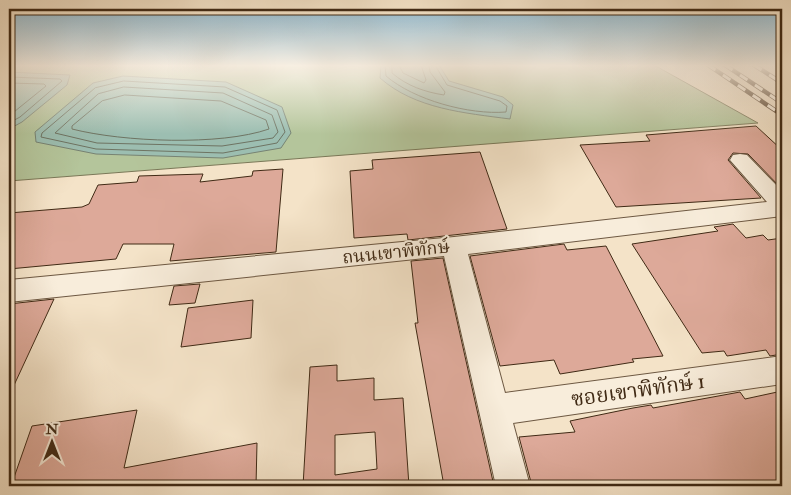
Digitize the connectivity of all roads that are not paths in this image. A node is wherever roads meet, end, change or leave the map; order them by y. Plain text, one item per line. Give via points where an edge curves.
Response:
1 (740, 160) dead end
2 (782, 204) edge
3 (782, 208) edge
4 (454, 246) junction
5 (9, 291) edge
6 (782, 370) edge
7 (493, 410) junction
8 (513, 486) edge

1 - 2 street
3 - 4 street, ถนนเขาพิทักษ์
4 - 5 street, ถนนเขาพิทักษ์
4 - 7 street
6 - 7 street, ซอยเขาพิทักษ์ 1
7 - 8 street

